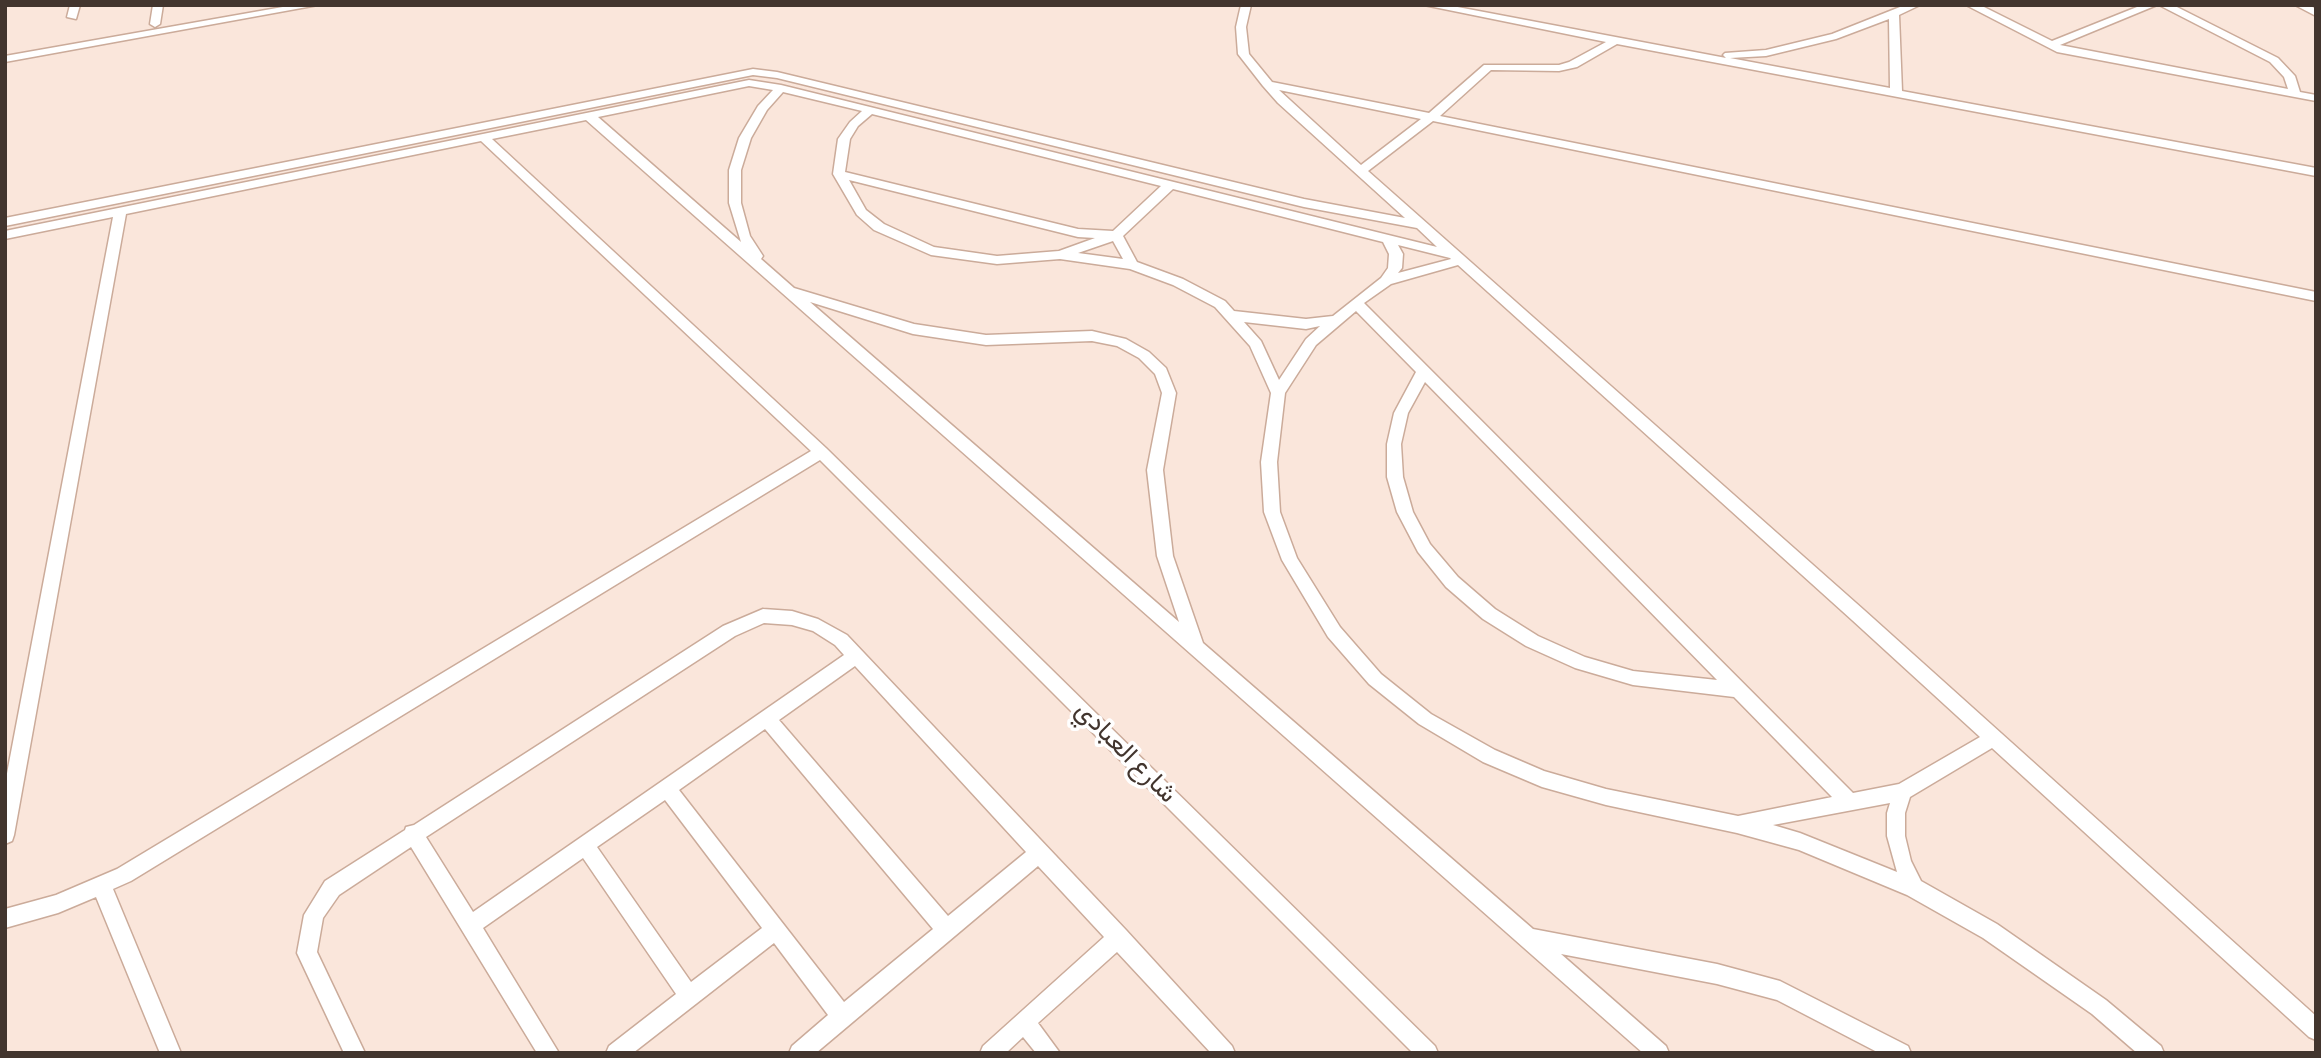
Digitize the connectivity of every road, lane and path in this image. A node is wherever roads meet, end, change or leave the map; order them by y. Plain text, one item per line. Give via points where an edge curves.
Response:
1 (75, 5) edge
2 (158, 5) edge
3 (269, 5) edge
4 (313, 5) edge
5 (1245, 5) edge
6 (1429, 5) edge
7 (1915, 5) edge
8 (1971, 5) edge
9 (2152, 5) edge
10 (2164, 5) edge
11 (2300, 5) edge
12 (241, 8) edge
13 (1895, 13) junction
14 (2316, 13) edge
15 (72, 17) dead end
16 (155, 24) junction
17 (1616, 40) junction
18 (2049, 46) junction
19 (5, 50) edge
20 (1706, 57) junction
21 (5, 59) edge
22 (1267, 84) junction
23 (781, 88) junction
24 (1896, 93) junction
25 (2297, 95) junction
26 (2316, 98) edge
27 (869, 111) junction
28 (588, 115) junction
29 (1430, 118) junction
30 (483, 137) junction
31 (1360, 172) junction
32 (2316, 172) edge
33 (839, 174) junction
34 (1170, 185) junction
35 (120, 211) junction
36 (5, 222) edge
37 (1423, 225) junction
38 (1116, 234) junction
39 (5, 235) edge
40 (1389, 240) junction
41 (1060, 255) junction
42 (1460, 258) junction
43 (1132, 265) junction
44 (763, 268) junction
45 (1386, 281) junction
46 (787, 290) junction
47 (2316, 297) edge
48 (1356, 303) junction
49 (1234, 316) junction
50 (1332, 320) junction
51 (1424, 370) junction
52 (1278, 393) junction
53 (821, 453) junction
54 (1197, 650) junction
55 (856, 656) junction
56 (1739, 690) junction
57 (767, 719) junction
58 (1993, 737) junction
59 (667, 788) junction
60 (1903, 792) junction
61 (1849, 802) junction
62 (1737, 824) junction
63 (413, 833) junction
64 (5, 835) edge
65 (585, 845) junction
66 (1040, 852) junction
67 (102, 887) junction
68 (1914, 888) junction
69 (5, 919) edge
70 (470, 925) junction
71 (775, 930) junction
72 (947, 930) junction
73 (1119, 937) junction
74 (1529, 938) junction
75 (689, 996) junction
76 (842, 1017) junction
77 (1024, 1022) junction
78 (2316, 1030) edge
79 (171, 1053) edge
80 (355, 1053) edge
81 (549, 1053) edge
82 (616, 1053) edge
83 (799, 1053) edge
84 (990, 1053) edge
85 (1050, 1053) edge
86 (1225, 1053) edge
87 (1428, 1053) edge
88 (1659, 1053) edge
89 (1901, 1053) edge
90 (2154, 1053) edge

1 - 15 street
2 - 16 street
3 - 12 street
4 - 21 street
5 - 22 street via 1241,27 1244,54
6 - 17 street
7 - 13 street
8 - 18 street
9 - 18 street
10 - 25 street via 2274,60 2290,76
11 - 14 street
12 - 16 street
13 - 20 street via 1836,36 1766,53
13 - 24 street
16 - 19 street
17 - 20 street
17 - 29 street via 1566,67 1488,67
18 - 25 street
20 - 24 street
22 - 29 street
22 - 31 street
23 - 27 street
23 - 28 street via 738,84
23 - 44 street via 762,108 745,138 736,170 735,203 744,236
24 - 32 street
25 - 26 street
27 - 33 street via 844,139
27 - 34 street
28 - 30 street
28 - 44 street
29 - 31 street
29 - 47 street
30 - 35 street
30 - 53 street, شارع العبادي
31 - 37 street
33 - 38 street via 1078,233
33 - 41 street via 861,212 903,241 963,257 997,260
34 - 38 street
34 - 40 street
35 - 39 street
35 - 64 street
36 - 37 street via 753,72 1304,204
37 - 42 street
38 - 41 street
38 - 43 street
40 - 42 street
40 - 45 street via 1396,261
41 - 43 street
42 - 45 street
42 - 58 street
43 - 49 street via 1178,282
44 - 46 street
45 - 48 street
46 - 54 street
46 - 54 street via 913,329 986,340 1092,336 1121,342 1144,355 1161,372 1169,393 1154,470 1165,556
48 - 50 street
48 - 51 street
49 - 50 street via 1306,324
49 - 52 street via 1256,344
50 - 52 street via 1292,366
51 - 56 street
51 - 56 street via 1401,413 1394,444 1395,477 1418,536 1452,582 1489,614 1532,641 1581,663 1633,678
52 - 62 street via 1269,462 1272,512 1308,595 1375,679 1436,725 1489,757 1542,779
53 - 67 street
53 - 87 street, شارع العبادي
54 - 74 street
55 - 57 street
55 - 63 street via 818,626 792,618 763,617 729,631
55 - 66 street
56 - 61 street
57 - 59 street
57 - 72 street
58 - 60 street
58 - 78 street
59 - 65 street
59 - 71 street
60 - 61 street
60 - 68 street via 1896,813 1896,836
61 - 62 street
62 - 68 street via 1800,842
63 - 70 street
63 - 80 street via 332,888 314,915 307,953
65 - 70 street
65 - 75 street
66 - 72 street
66 - 73 street
67 - 69 street
67 - 79 street
68 - 90 street via 1990,931 2099,1007
70 - 81 street
71 - 75 street
71 - 76 street
72 - 76 street
73 - 77 street
73 - 86 street
74 - 88 street
74 - 89 street via 1780,990
75 - 82 street
76 - 83 street
77 - 84 street
77 - 85 street

